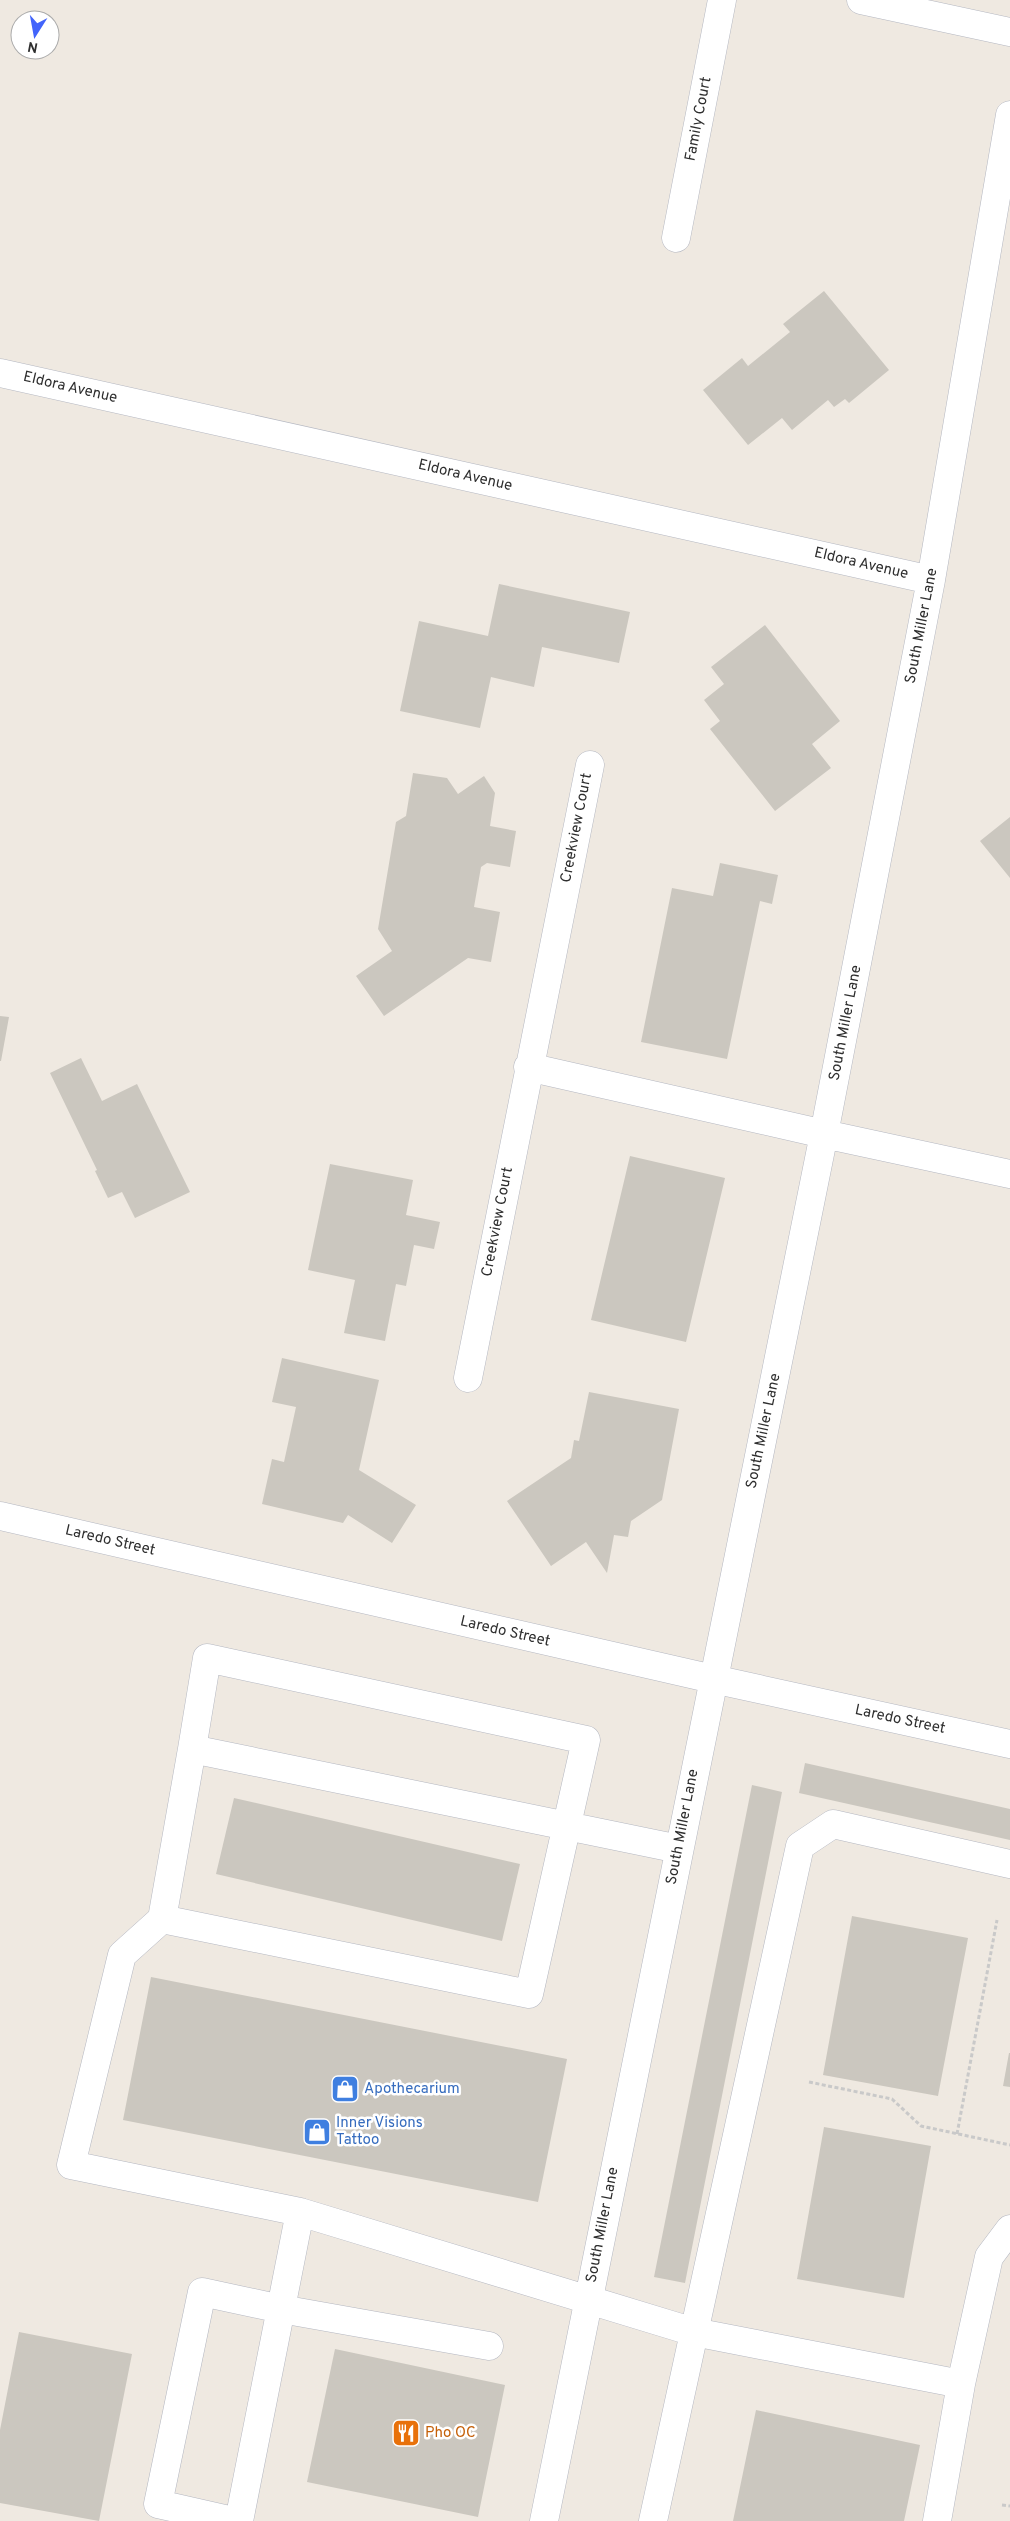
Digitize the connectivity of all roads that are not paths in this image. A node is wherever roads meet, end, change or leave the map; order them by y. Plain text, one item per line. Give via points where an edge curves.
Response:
1 (722, 0) edge
2 (861, 0) edge
3 (1010, 32) edge
4 (1010, 115) edge
5 (676, 238) dead end
6 (0, 372) edge
7 (931, 580) junction
8 (590, 765) dead end
9 (528, 1067) junction
10 (824, 1134) junction
11 (1010, 1174) edge
12 (468, 1378) dead end
13 (0, 1516) edge
14 (713, 1679) junction
15 (1010, 1744) edge
16 (192, 1749) junction
17 (566, 1826) junction
18 (679, 1849) junction
19 (1010, 1864) edge
20 (162, 1919) junction
21 (300, 2212) junction
22 (1010, 2229) edge
23 (588, 2298) junction
24 (281, 2309) junction
25 (694, 2332) junction
26 (488, 2346) dead end
27 (961, 2384) junction
28 (233, 2521) edge
29 (238, 2521) edge
30 (544, 2521) edge
31 (653, 2521) edge
32 (937, 2521) edge

1 - 5 street, Family Court
2 - 3 street
4 - 7 street, South Miller Lane
6 - 7 street, Eldora Avenue
7 - 10 street, South Miller Lane
8 - 9 street, Creekview Court
9 - 10 street
9 - 12 street, Creekview Court
10 - 11 street
10 - 14 street, South Miller Lane
13 - 14 street, Laredo Street
14 - 15 street, Laredo Street
14 - 18 street, South Miller Lane
16 - 17 street
16 - 17 street via 207,1658 586,1740
16 - 20 street
17 - 18 street
17 - 20 street via 529,1994
18 - 23 street, South Miller Lane
19 - 25 street via 833,1824 800,1846
20 - 21 street via 122,1955 71,2165
21 - 23 street
21 - 24 street
22 - 27 street via 989,2257
23 - 25 street
23 - 30 street, South Miller Lane
24 - 26 street
24 - 28 street via 202,2292 158,2504
24 - 29 street
25 - 27 street
25 - 31 street
27 - 32 street

